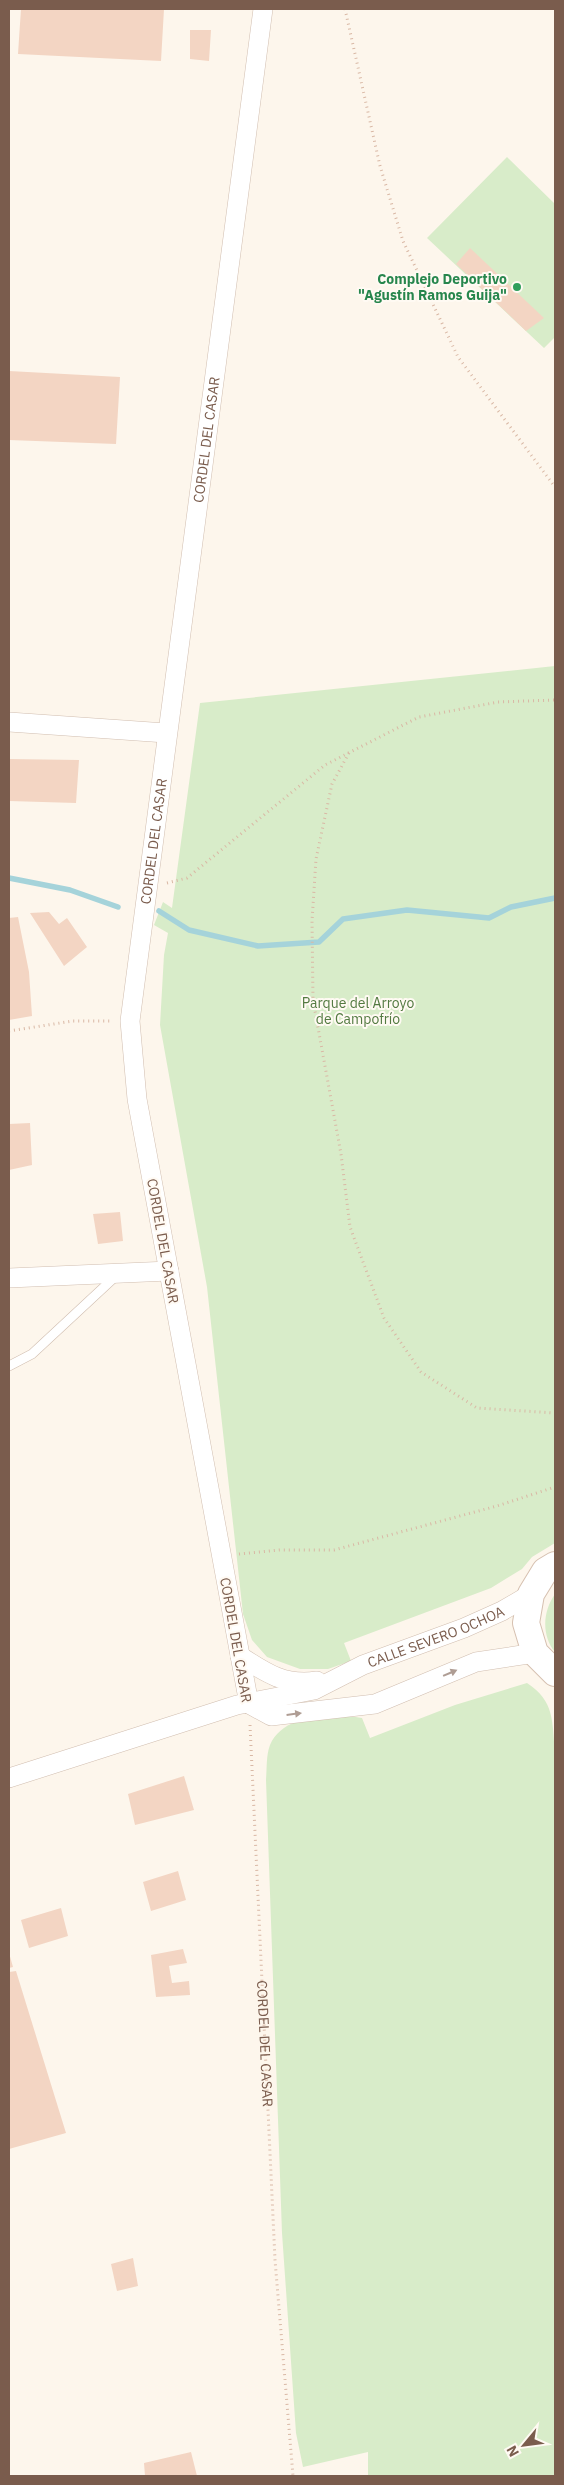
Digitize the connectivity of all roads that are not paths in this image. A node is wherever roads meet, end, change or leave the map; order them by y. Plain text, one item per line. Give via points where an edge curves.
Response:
1 (262, 9) edge
2 (9, 722) edge
3 (166, 733) junction
4 (169, 1271) junction
5 (118, 1274) junction
6 (9, 1278) edge
7 (9, 1366) edge
8 (555, 1565) edge
9 (531, 1594) junction
10 (535, 1652) junction
11 (240, 1656) junction
12 (555, 1673) edge
13 (340, 1677) junction
14 (249, 1704) junction
15 (351, 1707) junction
16 (9, 1778) edge

1 - 3 street, CORDEL DEL CASAR
2 - 3 street
3 - 4 street, CORDEL DEL CASAR via 130,1021 137,1099
4 - 5 street
4 - 11 street, CORDEL DEL CASAR
5 - 6 street
5 - 7 lane via 32,1354
8 - 9 main road via 545,1572
9 - 10 main road via 526,1624
9 - 13 street, CALLE SEVERO OCHOA via 495,1615 363,1665
10 - 12 main road
15 -> 10 street via 374,1704 476,1662
11 - 13 street, CALLE SEVERO OCHOA via 274,1678 304,1683
11 - 14 street, CORDEL DEL CASAR
13 - 14 street, CALLE SEVERO OCHOA via 314,1690
13 - 15 street via 344,1700
14 -> 15 street via 271,1716
14 - 16 street, CALLE SEVERO OCHOA

